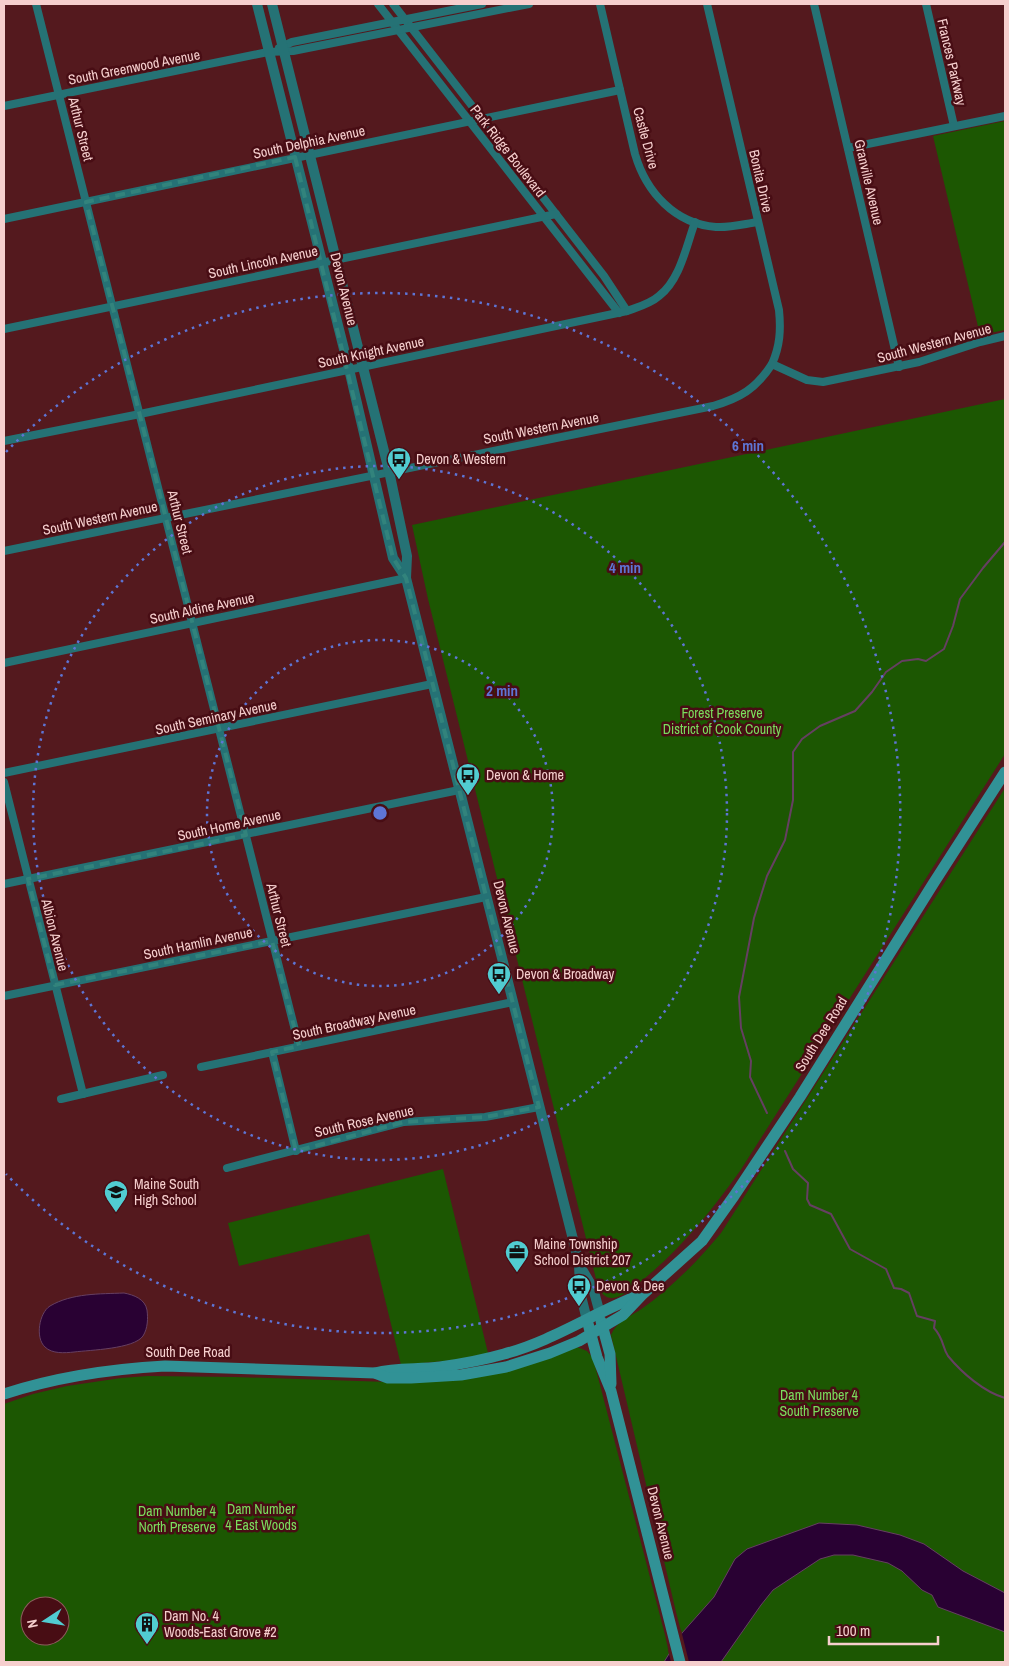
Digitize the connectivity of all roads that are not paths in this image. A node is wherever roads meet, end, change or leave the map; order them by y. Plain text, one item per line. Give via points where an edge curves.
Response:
1 (36, 4) edge
2 (257, 4) edge
3 (272, 4) edge
4 (378, 4) edge
5 (393, 4) edge
6 (482, 4) edge
7 (529, 4) edge
8 (600, 4) edge
9 (707, 4) edge
10 (814, 4) edge
11 (926, 4) edge
12 (404, 19) junction
13 (392, 21) junction
14 (411, 27) junction
15 (398, 30) junction
16 (283, 49) junction
17 (268, 52) junction
18 (620, 90) junction
19 (59, 95) junction
20 (4, 106) edge
21 (1005, 116) edge
22 (482, 119) junction
23 (469, 122) junction
24 (954, 126) junction
25 (848, 148) junction
26 (310, 154) junction
27 (295, 157) junction
28 (86, 202) junction
29 (556, 214) junction
30 (543, 217) junction
31 (4, 219) edge
32 (695, 222) junction
33 (758, 222) junction
34 (337, 259) junction
35 (322, 262) junction
36 (112, 307) junction
37 (623, 312) junction
38 (4, 329) edge
39 (1005, 336) edge
40 (772, 364) junction
41 (363, 366) junction
42 (899, 367) junction
43 (348, 369) junction
44 (140, 414) junction
45 (4, 441) edge
46 (389, 471) junction
47 (374, 474) junction
48 (166, 517) junction
49 (4, 550) edge
50 (406, 578) junction
51 (192, 623) junction
52 (4, 663) edge
53 (432, 684) junction
54 (219, 729) junction
55 (1005, 772) edge
56 (4, 773) edge
57 (4, 782) edge
58 (459, 790) junction
59 (246, 835) junction
60 (28, 879) junction
61 (4, 884) edge
62 (486, 897) junction
63 (272, 941) junction
64 (55, 985) junction
65 (4, 996) edge
66 (513, 1002) junction
67 (299, 1046) junction
68 (272, 1052) junction
69 (201, 1067) dead end
70 (163, 1075) dead end
71 (83, 1094) junction
72 (61, 1099) dead end
73 (539, 1107) junction
74 (296, 1151) junction
75 (227, 1168) dead end
76 (578, 1263) junction
77 (642, 1295) junction
78 (600, 1314) junction
79 (587, 1320) junction
80 (603, 1328) junction
81 (591, 1334) junction
82 (376, 1373) junction
83 (611, 1391) junction
84 (4, 1394) edge
85 (680, 1662) edge

1 - 19 street, Arthur Street
2 - 17 street, Devon Avenue
3 - 16 street, Devon Avenue
4 - 13 street, Park Ridge Boulevard
5 - 12 street, Park Ridge Boulevard
6 - 12 street, South Greenwood Avenue
7 - 14 street, South Greenwood Avenue
8 - 18 street, Castle Drive
9 - 33 street, Bonita Drive
10 - 25 street, Granville Avenue
11 - 24 street, Frances Parkway
12 - 13 street, South Greenwood Avenue
12 - 14 street, Park Ridge Boulevard
13 - 15 street, Park Ridge Boulevard
13 - 16 street, South Greenwood Avenue via 292,42
14 - 15 street, South Greenwood Avenue
14 - 22 street, Park Ridge Boulevard
15 - 16 street, South Greenwood Avenue via 293,51
15 - 23 street, Park Ridge Boulevard
16 - 17 street, South Greenwood Avenue
16 - 26 street, Devon Avenue
17 - 19 street, South Greenwood Avenue
17 - 27 street, Devon Avenue
18 - 22 street, South Delphia Avenue
18 - 32 street, Castle Drive via 643,178 662,203
19 - 20 street, South Greenwood Avenue
19 - 28 street, Arthur Street
21 - 24 street
22 - 23 street, South Delphia Avenue
22 - 29 street, Park Ridge Boulevard
23 - 26 street, South Delphia Avenue
23 - 30 street, Park Ridge Boulevard
24 - 25 street
25 - 42 street, Granville Avenue
26 - 27 street, South Delphia Avenue
26 - 34 street, Devon Avenue
27 - 28 street, South Delphia Avenue
27 - 35 street, Devon Avenue
28 - 31 street, South Delphia Avenue
28 - 36 street, Arthur Street
29 - 30 street, South Lincoln Avenue
29 - 37 street, Park Ridge Boulevard via 613,287
30 - 34 street, South Lincoln Avenue
30 - 37 street, Park Ridge Boulevard
32 - 33 street, Castle Drive via 717,227
32 - 37 street, South Knight Avenue via 677,272 666,289 649,302
33 - 40 street, Bonita Drive via 780,325 778,351
34 - 35 street, South Lincoln Avenue
34 - 41 street, Devon Avenue
35 - 36 street, South Lincoln Avenue
35 - 43 street, Devon Avenue
36 - 38 street, South Lincoln Avenue
36 - 44 street, Arthur Street
37 - 41 street, South Knight Avenue
39 - 42 street, South Western Avenue
40 - 42 street, South Western Avenue via 814,382
40 - 46 street, South Western Avenue via 749,391 712,406
41 - 43 street, South Knight Avenue
41 - 46 street, Devon Avenue
43 - 44 street, South Knight Avenue
43 - 47 street, Devon Avenue
44 - 45 street, South Knight Avenue
44 - 48 street, Arthur Street
46 - 47 street, South Western Avenue
46 - 50 street, Devon Avenue via 407,556
47 - 48 street, South Western Avenue
47 - 50 street, Devon Avenue via 393,558
48 - 49 street, South Western Avenue
48 - 51 street, Arthur Street
50 - 51 street, South Aldine Avenue
50 - 53 street, Devon Avenue
51 - 52 street, South Aldine Avenue
51 - 54 street, Arthur Street
53 - 54 street, South Seminary Avenue
53 - 58 street, Devon Avenue
54 - 56 street, South Seminary Avenue
54 - 59 street, Arthur Street
55 - 77 main road, South Dee Road via 734,1196 702,1241
57 - 60 street, Albion Avenue
58 - 59 street, South Home Avenue
58 - 62 street, Devon Avenue
59 - 60 street, South Home Avenue
59 - 63 street, Arthur Street
60 - 61 street, South Home Avenue
60 - 64 street, Albion Avenue
62 - 63 street, South Hamlin Avenue
62 - 66 street, Devon Avenue
63 - 64 street, South Hamlin Avenue
63 - 67 street, Arthur Street
64 - 65 street, South Hamlin Avenue
64 - 71 street, Albion Avenue
66 - 67 street, South Broadway Avenue
66 - 73 street, Devon Avenue
67 - 68 street, South Broadway Avenue
68 - 69 street, South Broadway Avenue
68 - 74 street
70 - 71 street
71 - 72 street
73 - 74 street, South Rose Avenue via 485,1117 404,1122
73 - 76 street, Devon Avenue
74 - 75 street, South Rose Avenue
76 - 78 street, Devon Avenue via 593,1288
76 - 79 street, Devon Avenue via 580,1292
77 - 78 main road, South Dee Road
77 - 80 main road, South Dee Road via 623,1316
78 - 79 main road, South Dee Road
78 - 80 main road, Devon Avenue
79 - 81 main road, Devon Avenue
79 - 82 main road, South Dee Road via 538,1344 503,1354 439,1367 390,1369
80 - 81 main road, South Dee Road
80 - 83 main road, Devon Avenue via 610,1354
81 - 82 main road, South Dee Road via 528,1361 480,1372 411,1378 388,1378
81 - 83 main road, Devon Avenue
82 - 84 main road, South Dee Road via 200,1366 140,1367 72,1376
83 - 85 main road, Devon Avenue

